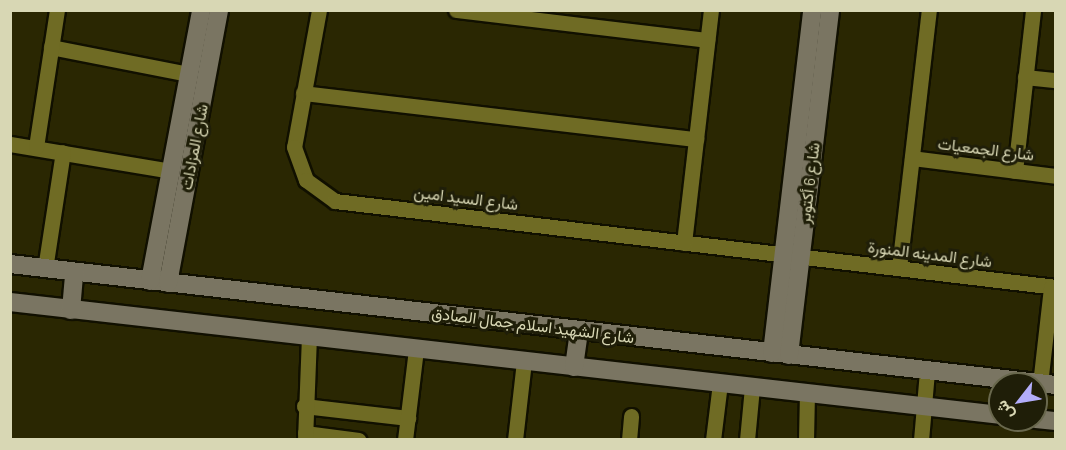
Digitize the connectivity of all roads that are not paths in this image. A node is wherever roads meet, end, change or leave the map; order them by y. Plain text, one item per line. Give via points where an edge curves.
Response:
1 (57, 10) edge
2 (201, 10) edge
3 (219, 10) edge
4 (319, 10) edge
5 (456, 10) edge
6 (711, 10) edge
7 (812, 10) edge
8 (830, 10) edge
9 (929, 10) edge
10 (1033, 10) edge
11 (707, 40) junction
12 (51, 47) junction
13 (189, 74) junction
14 (1025, 77) junction
15 (1056, 80) edge
16 (303, 93) junction
17 (696, 139) junction
18 (10, 144) edge
19 (36, 147) junction
20 (63, 152) junction
21 (912, 158) junction
22 (171, 171) junction
23 (1015, 171) junction
24 (1056, 176) edge
25 (684, 243) junction
26 (792, 256) junction
27 (10, 264) edge
28 (899, 268) junction
29 (45, 269) junction
30 (74, 273) junction
31 (159, 282) junction
32 (1053, 287) edge
33 (10, 302) edge
34 (71, 310) junction
35 (579, 331) junction
36 (309, 338) junction
37 (417, 349) junction
38 (781, 354) junction
39 (524, 361) junction
40 (574, 367) junction
41 (927, 371) junction
42 (988, 378) edge
43 (720, 383) junction
44 (1048, 384) edge
45 (752, 387) junction
46 (807, 393) junction
47 (304, 406) junction
48 (924, 406) junction
49 (988, 414) edge
50 (631, 416) dead end
51 (408, 418) junction
52 (305, 436) edge
53 (359, 440) edge
54 (405, 440) edge
55 (515, 440) edge
56 (629, 440) edge
57 (713, 440) edge
58 (747, 440) edge
59 (806, 440) edge
60 (921, 440) edge

1 - 12 street
2 - 13 street, شارع المزادات
3 - 31 street, شارع المزادات
4 - 16 street, شارع السيد امين
5 - 11 street
6 - 11 street
7 - 26 street, شارع 6 أكتوبر
8 - 26 street, شارع 6 أكتوبر
9 - 21 street
10 - 14 street
11 - 17 street
12 - 13 street
12 - 19 street
13 - 22 street, شارع المزادات
14 - 15 street
14 - 23 street
16 - 17 street
16 - 25 street, شارع السيد امين via 294,147 297,165 306,180 335,201
17 - 25 street
18 - 19 street
19 - 20 street
20 - 22 street
20 - 29 street
21 - 23 street, شارع الجمعيات
21 - 28 street
22 - 31 street, شارع المزادات
23 - 24 street, شارع الجمعيات
25 - 26 street, شارع السيد امين
26 - 28 street, شارع المدينه المنورة
26 - 38 street, شارع 6 أكتوبر
27 - 29 street, شارع الشهيد اسلام جمال الصادق
28 - 32 street, شارع المدينه المنورة
29 - 30 street, شارع الشهيد اسلام جمال الصادق
30 - 31 street, شارع الشهيد اسلام جمال الصادق
30 - 34 street
31 - 35 street, شارع الشهيد اسلام جمال الصادق
32 - 44 street
33 - 34 street
34 - 36 street
35 - 38 street, شارع الشهيد اسلام جمال الصادق
35 - 40 street
36 - 37 street
36 - 47 street
37 - 39 street
37 - 51 street
38 - 41 street, شارع الشهيد اسلام جمال الصادق
39 - 40 street
39 - 55 street
40 - 43 street
41 - 42 street, شارع الشهيد اسلام جمال الصادق
41 - 48 street
43 - 45 street
43 - 57 street
45 - 46 street
45 - 58 street
46 - 48 street
46 - 59 street
47 - 51 street
47 - 52 street
48 - 49 street
48 - 60 street
50 - 56 street
51 - 54 street
52 - 53 street

